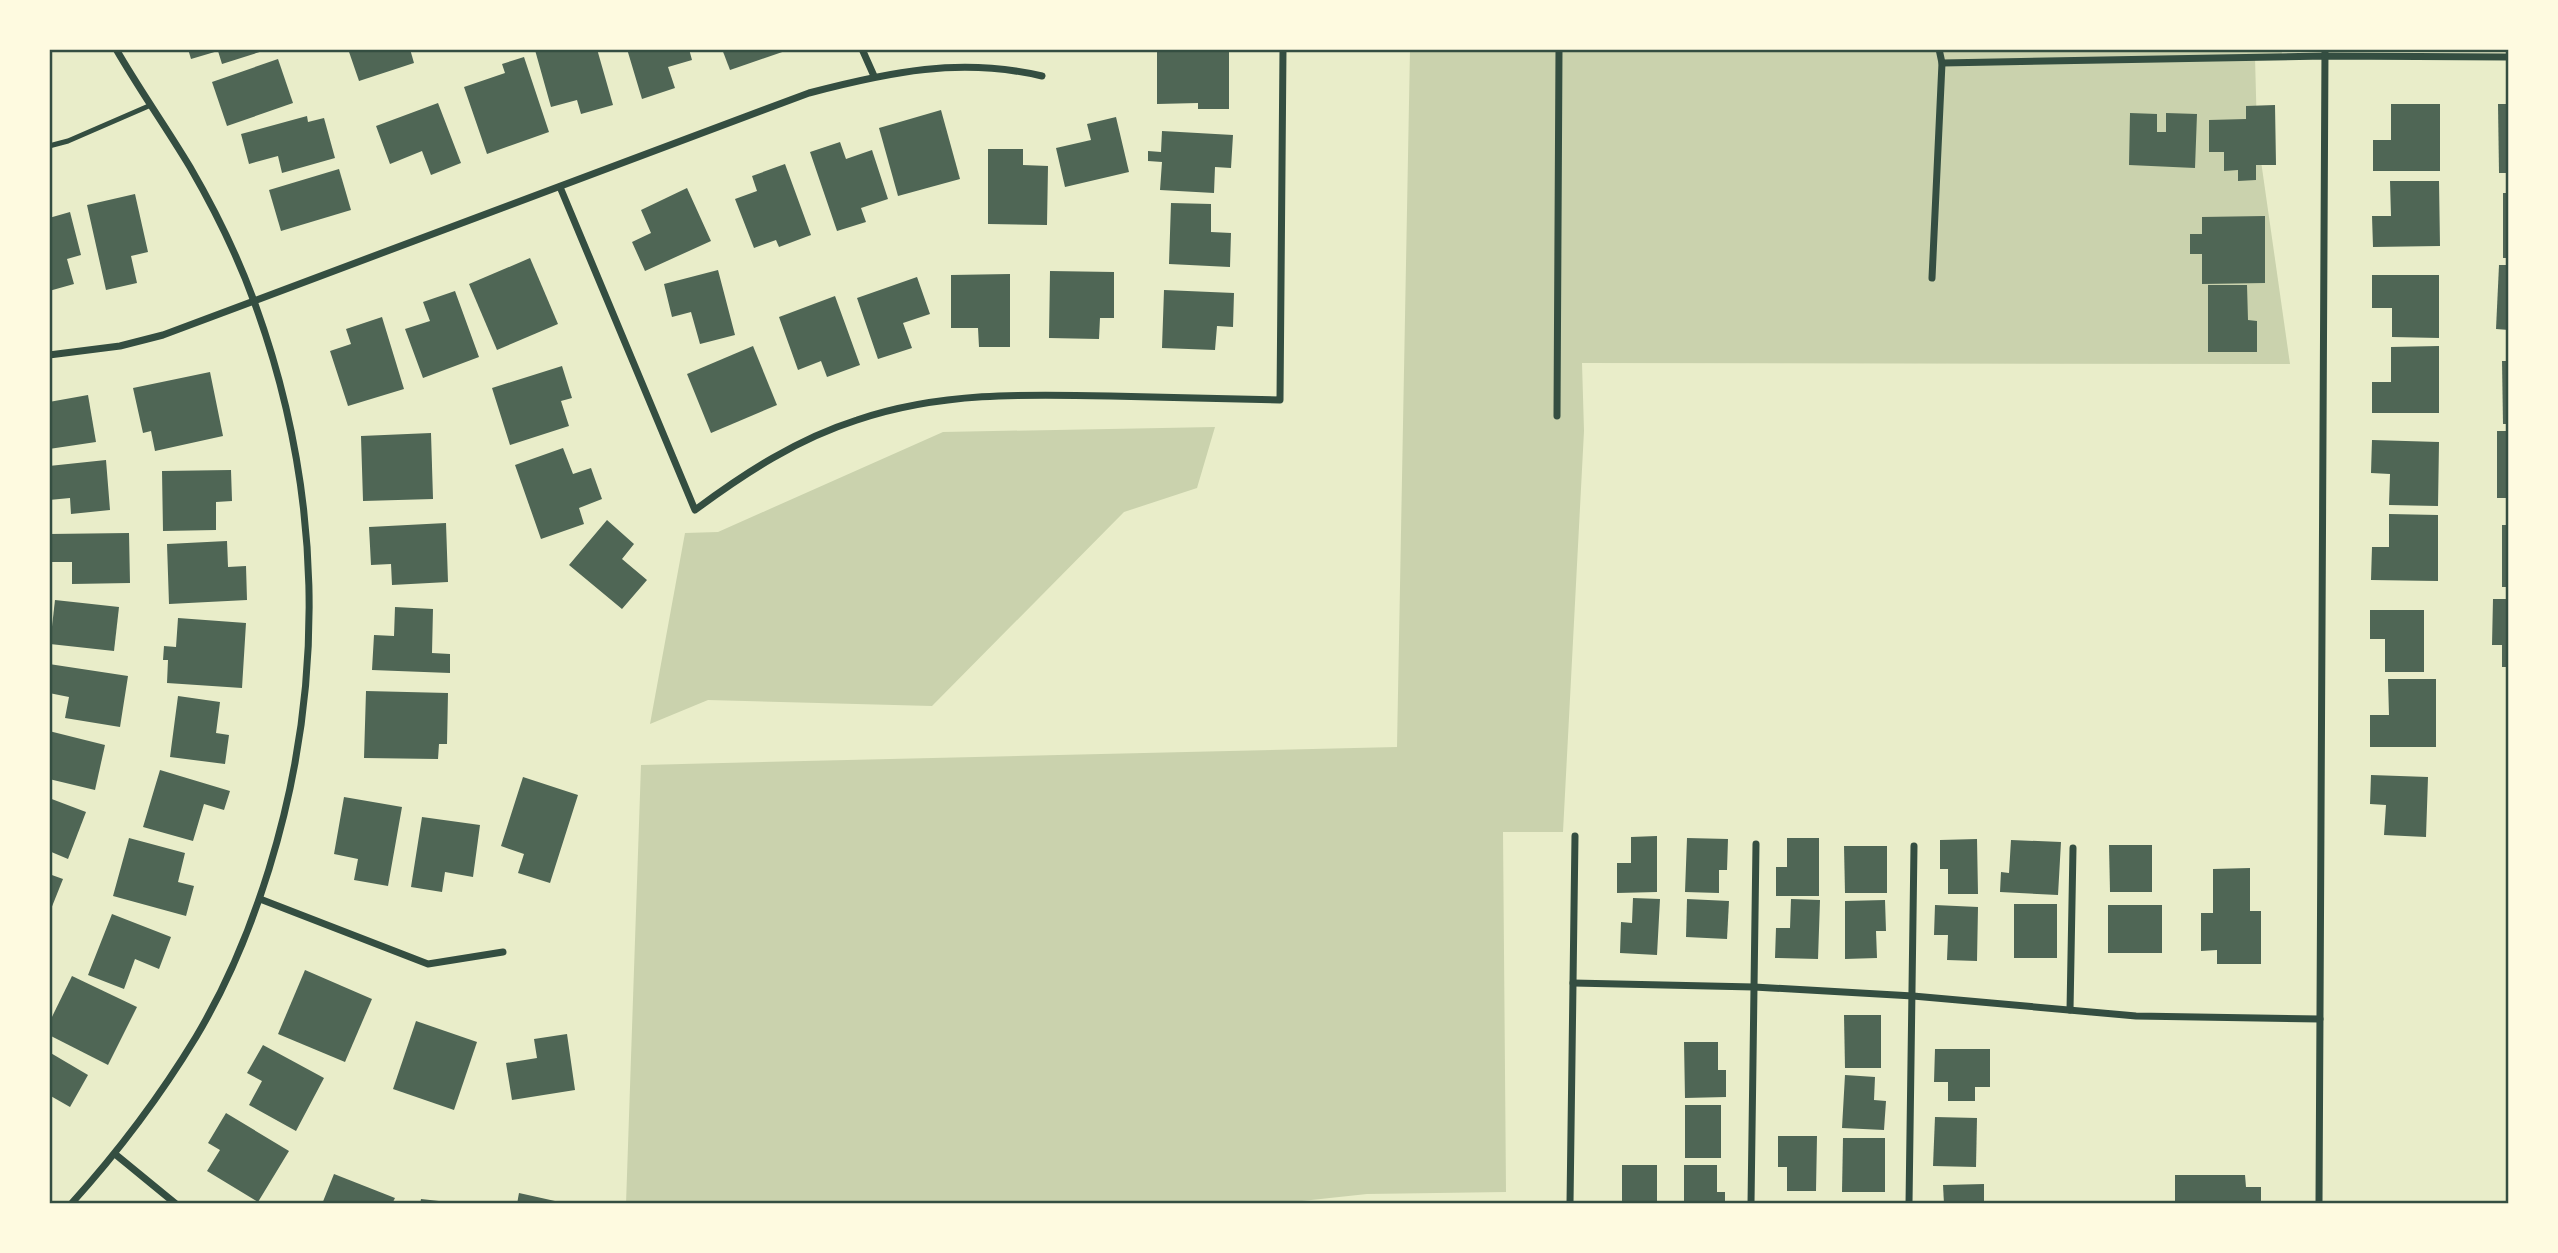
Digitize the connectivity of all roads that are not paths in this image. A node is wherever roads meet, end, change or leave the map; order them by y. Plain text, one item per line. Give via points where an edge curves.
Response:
1 (116, 49) edge
2 (862, 49) edge
3 (1283, 49) edge
4 (1559, 49) edge
5 (1939, 49) edge
6 (2326, 52) edge
7 (2509, 57) edge
8 (1942, 63) junction
9 (874, 76) junction
10 (1042, 76) dead end
11 (151, 105) junction
12 (49, 146) edge
13 (560, 187) junction
14 (1932, 278) dead end
15 (254, 302) junction
16 (49, 355) edge
17 (1557, 416) dead end
18 (1575, 836) dead end
19 (1756, 844) dead end
20 (1914, 846) dead end
21 (2073, 848) dead end
22 (260, 899) junction
23 (503, 952) dead end
24 (1573, 983) junction
25 (1754, 987) junction
26 (1913, 996) junction
27 (2070, 1010) junction
28 (2320, 1019) junction
29 (115, 1154) junction
30 (71, 1204) edge
31 (176, 1204) edge
32 (1570, 1204) edge
33 (1751, 1204) edge
34 (1909, 1204) edge
35 (2319, 1204) edge

1 - 11 street
2 - 9 street
3 - 13 street via 1280,400 1020,394 967,396 907,406 799,443 745,473 695,510
4 - 17 street
5 - 8 street
6 - 7 street
6 - 8 street
6 - 28 street
8 - 14 street
9 - 10 street via 965,66 1008,68
9 - 13 street via 810,93
11 - 12 lane
11 - 15 street via 197,180
13 - 15 street
15 - 16 street via 163,335
15 - 22 street via 279,377 296,451 307,526 310,601 298,751
18 - 24 street
19 - 25 street
20 - 26 street
21 - 27 street
22 - 23 street via 428,964
22 - 29 street via 198,1034 158,1098
24 - 25 street
24 - 32 street
25 - 26 street
25 - 33 street
26 - 27 street
26 - 34 street
27 - 28 street via 2136,1016
28 - 35 street
29 - 30 street
29 - 31 street

